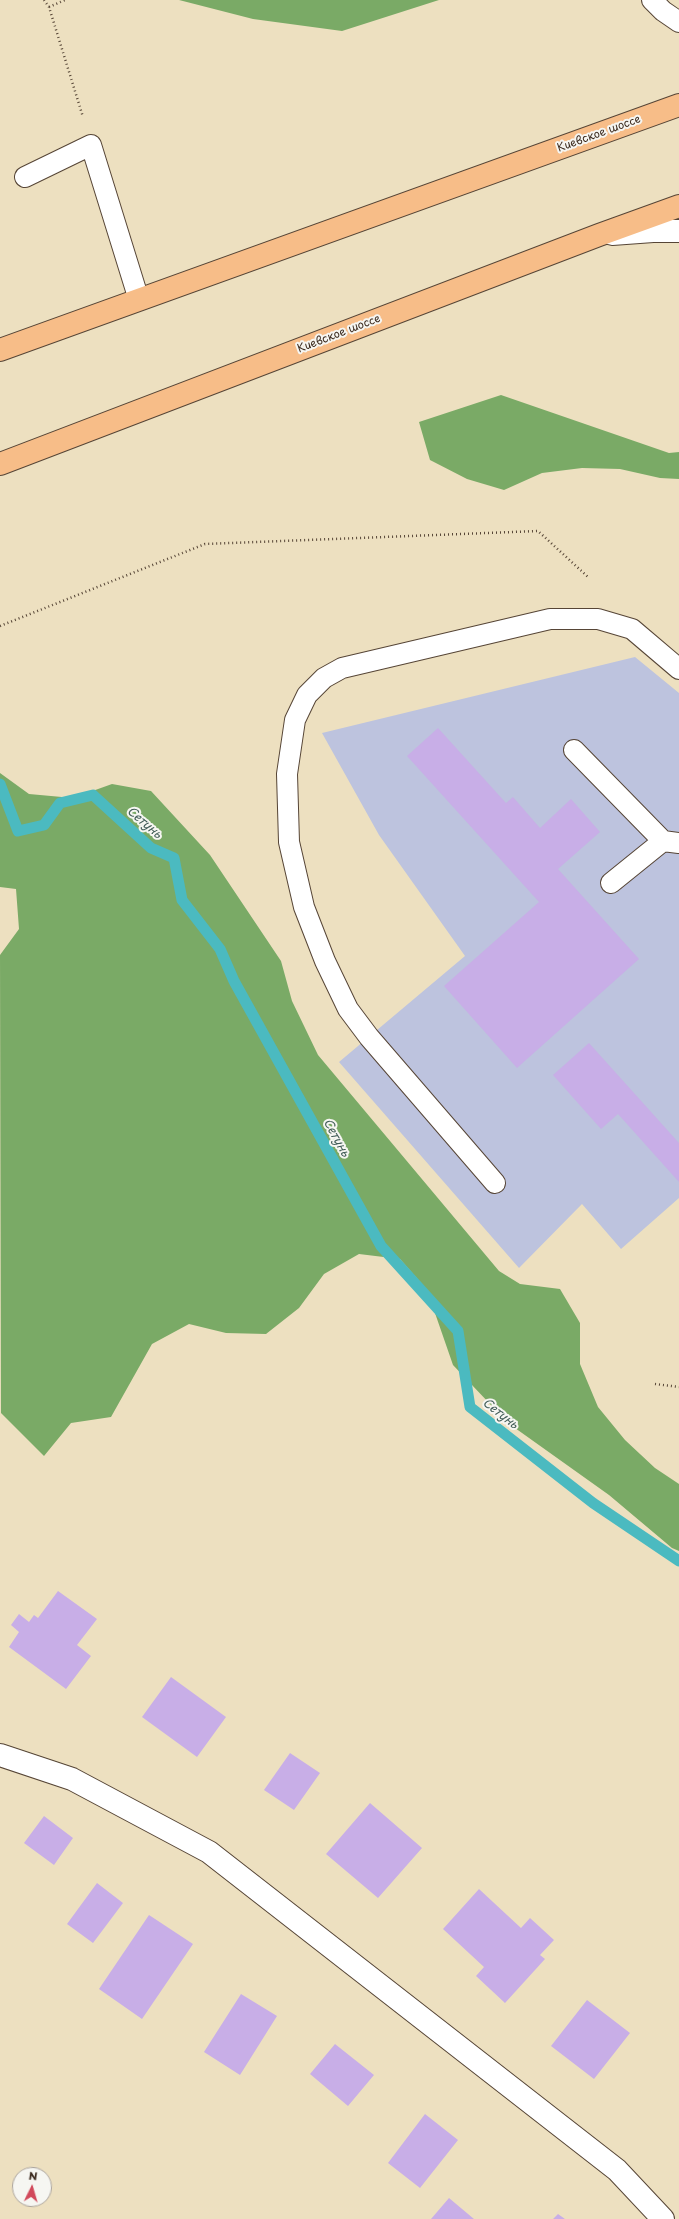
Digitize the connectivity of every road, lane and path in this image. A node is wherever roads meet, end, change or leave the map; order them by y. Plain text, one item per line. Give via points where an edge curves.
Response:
1 (44, 0) edge
2 (65, 0) edge
3 (652, 0) edge
4 (49, 7) junction
5 (679, 22) edge
6 (679, 105) edge
7 (91, 145) junction
8 (26, 177) dead end
9 (679, 206) edge
10 (679, 231) edge
11 (599, 235) junction
12 (139, 300) junction
13 (0, 350) edge
14 (0, 464) edge
15 (588, 577) dead end
16 (0, 626) edge
17 (679, 669) edge
18 (574, 750) dead end
19 (671, 842) edge
20 (611, 883) dead end
21 (495, 1183) dead end
22 (655, 1384) dead end
23 (679, 1387) edge
24 (0, 1755) edge
25 (663, 2219) edge

1 - 4 path
2 - 4 path
3 - 5 lane
4 - 7 path
6 - 12 highway, Киевское шоссе
7 - 8 lane
7 - 12 lane
9 - 11 highway, Киевское шоссе
10 - 11 street
11 - 14 highway, Киевское шоссе
12 - 13 highway, Киевское шоссе
15 - 16 path via 538,531 205,544
17 - 21 lane via 632,630 598,619 550,619 342,668 324,678 307,695 295,720 287,774 289,842 304,907 325,961 348,1009 369,1037
18 - 19 lane
19 - 20 lane
22 - 23 path
24 - 25 street via 72,1779 209,1852 616,2170

